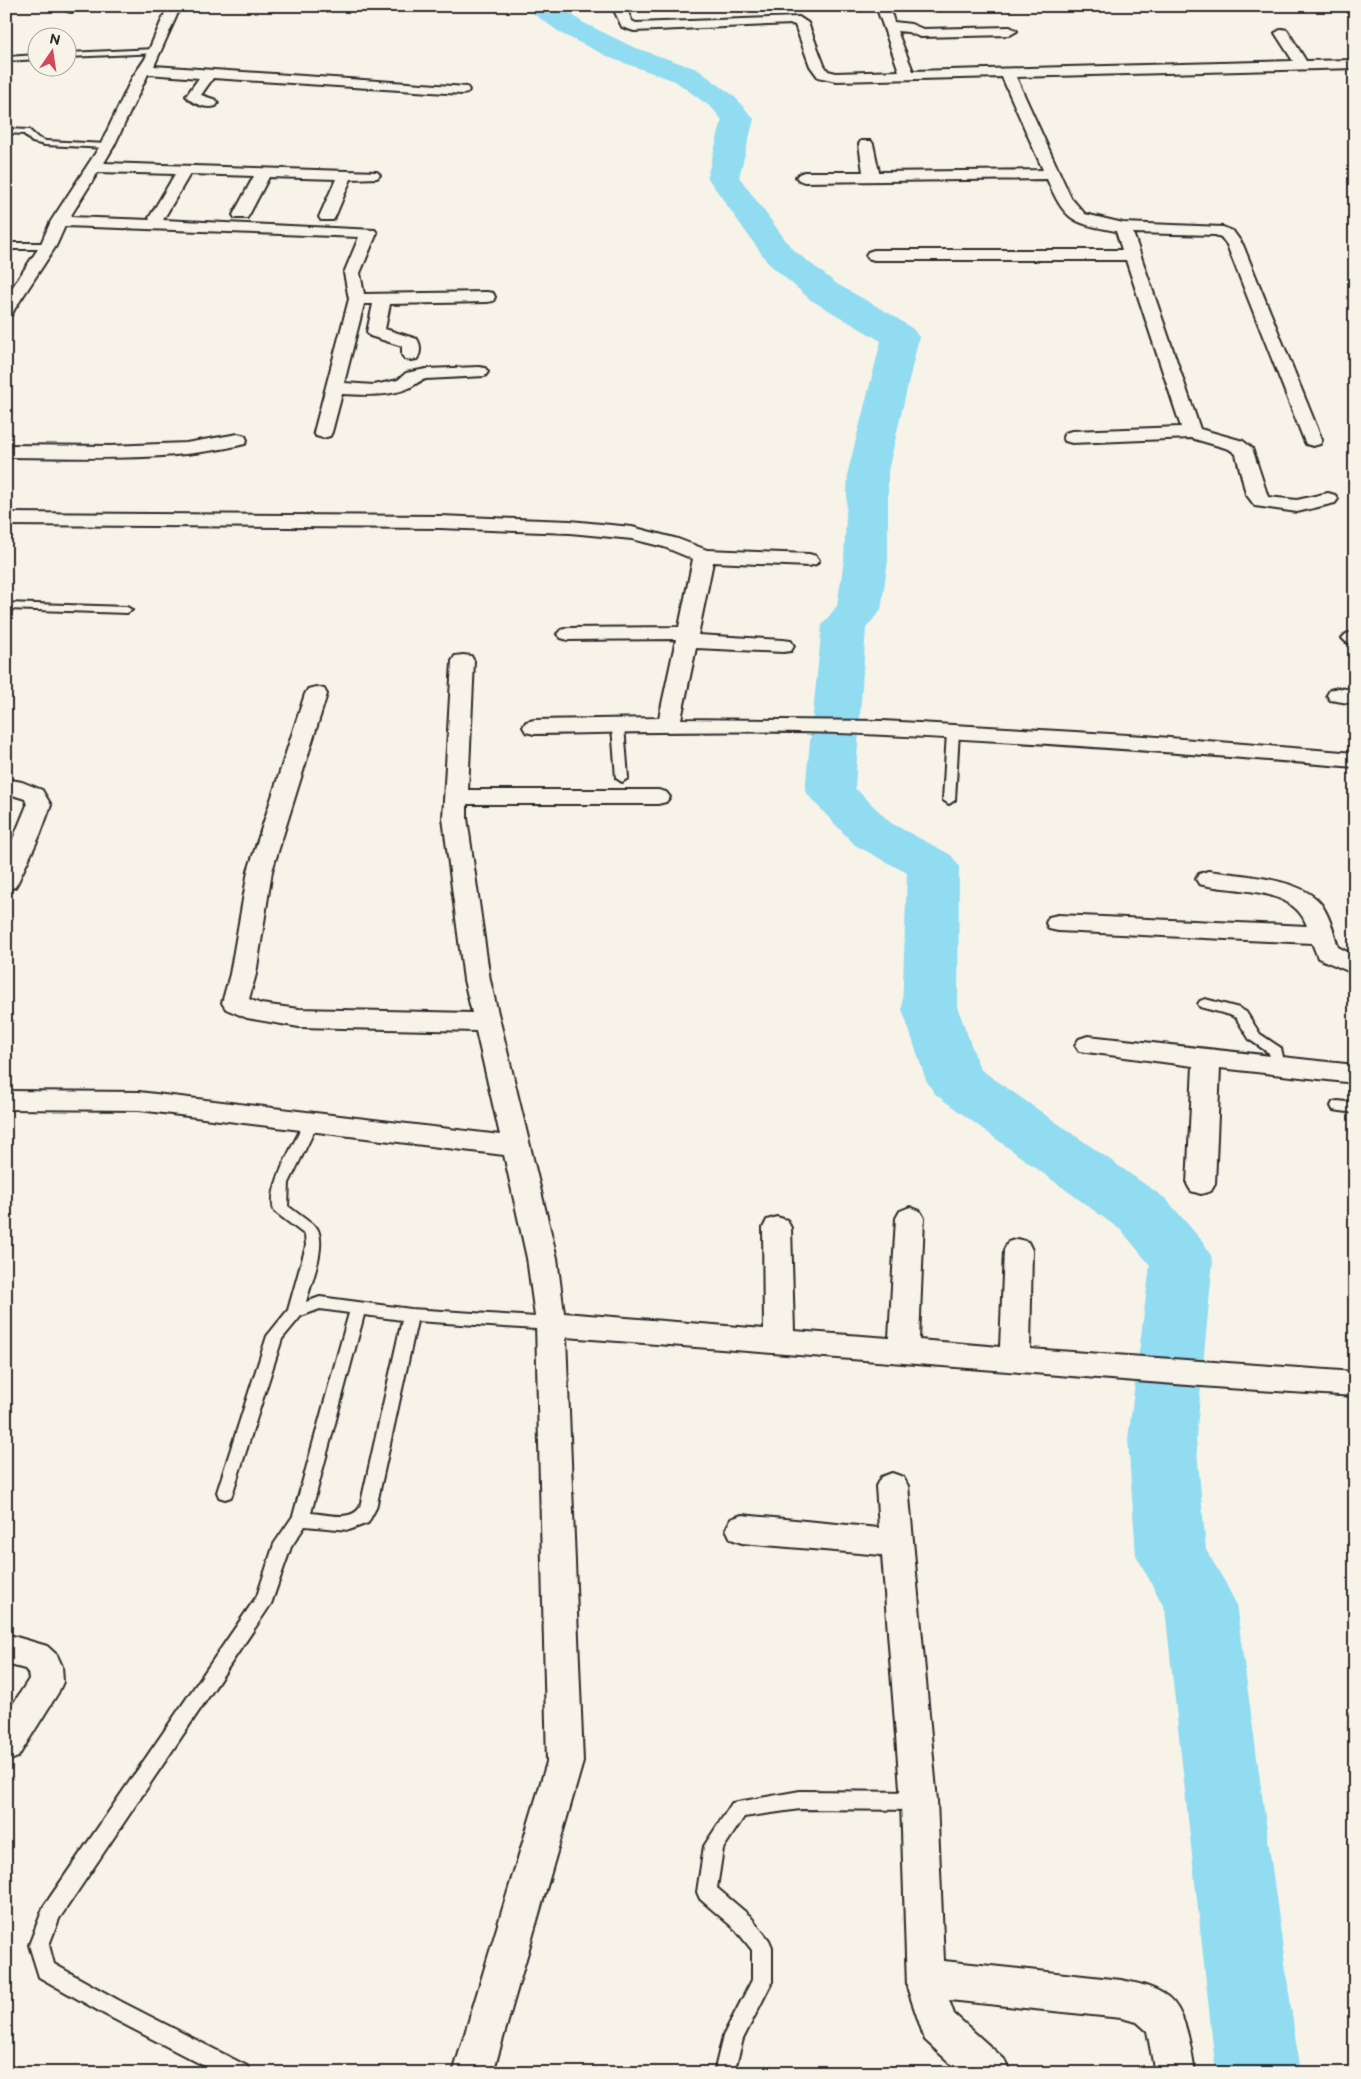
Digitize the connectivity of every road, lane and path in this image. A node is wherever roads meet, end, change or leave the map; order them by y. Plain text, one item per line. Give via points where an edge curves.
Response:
1 (175, 6) edge
2 (618, 6) edge
3 (882, 6) edge
4 (888, 26) junction
5 (1010, 32) dead end
6 (1282, 33) dead end
7 (155, 51) junction
8 (78, 55) edge
9 (28, 58) edge
10 (6, 59) edge
11 (1355, 64) edge
12 (1302, 65) junction
13 (146, 70) junction
14 (1007, 73) junction
15 (209, 74) junction
16 (908, 76) junction
17 (462, 90) dead end
18 (211, 102) dead end
19 (6, 131) edge
20 (866, 144) dead end
21 (107, 146) junction
22 (92, 167) junction
23 (184, 170) junction
24 (263, 172) junction
25 (1052, 174) junction
26 (345, 175) junction
27 (372, 175) dead end
28 (872, 176) junction
29 (804, 177) dead end
30 (241, 215) dead end
31 (327, 217) dead end
32 (157, 218) dead end
33 (59, 221) junction
34 (1123, 228) junction
35 (6, 246) edge
36 (48, 246) junction
37 (1132, 254) junction
38 (874, 255) dead end
39 (487, 297) dead end
40 (382, 298) junction
41 (357, 299) junction
42 (6, 310) edge
43 (411, 355) dead end
44 (479, 372) dead end
45 (334, 388) junction
46 (323, 432) dead end
47 (1192, 432) junction
48 (1072, 437) dead end
49 (238, 440) dead end
50 (1313, 440) dead end
51 (6, 451) edge
52 (1328, 499) dead end
53 (6, 519) edge
54 (704, 556) junction
55 (809, 560) dead end
56 (6, 606) edge
57 (127, 610) dead end
58 (568, 634) dead end
59 (688, 637) junction
60 (783, 646) dead end
61 (463, 661) dead end
62 (316, 694) dead end
63 (618, 726) junction
64 (669, 726) junction
65 (534, 727) dead end
66 (953, 732) junction
67 (1355, 760) edge
68 (622, 778) dead end
69 (6, 786) edge
70 (658, 796) dead end
71 (456, 797) junction
72 (949, 800) dead end
73 (1208, 879) dead end
74 (6, 882) edge
75 (1058, 923) dead end
76 (1321, 935) junction
77 (1355, 966) edge
78 (1205, 1004) dead end
79 (486, 1022) junction
80 (1088, 1045) dead end
81 (1208, 1058) junction
82 (1278, 1066) junction
83 (1355, 1074) edge
84 (6, 1100) edge
85 (1338, 1106) dead end
86 (1355, 1108) edge
87 (312, 1121) junction
88 (516, 1147) junction
89 (1200, 1184) dead end
90 (910, 1218) dead end
91 (777, 1228) dead end
92 (1018, 1250) dead end
93 (358, 1308) junction
94 (295, 1312) junction
95 (411, 1315) junction
96 (551, 1324) junction
97 (779, 1341) junction
98 (903, 1351) junction
99 (1014, 1359) junction
100 (1355, 1384) edge
101 (892, 1486) dead end
102 (225, 1492) dead end
103 (301, 1518) junction
104 (742, 1529) dead end
105 (897, 1543) junction
106 (6, 1648) edge
107 (6, 1746) edge
108 (919, 1801) junction
109 (926, 1978) junction
110 (240, 2073) edge
111 (474, 2073) edge
112 (724, 2073) edge
113 (990, 2073) edge
114 (1175, 2073) edge

1 - 7 street
2 - 16 street via 627,24 634,27 794,20 801,23 823,74 850,78
3 - 4 street
4 - 5 street via 910,27 920,33
4 - 16 street
6 - 12 street
7 - 8 lane
7 - 13 street
9 - 10 lane
11 - 12 street
12 - 14 street
13 - 15 street
13 - 21 street via 139,78
14 - 16 street
14 - 25 street
15 - 17 street
15 - 18 street via 193,96
19 - 21 lane via 26,132 45,143
20 - 28 street
21 - 22 street
22 - 23 street
22 - 33 street
23 - 24 street
23 - 32 street
24 - 26 street
24 - 30 street
25 - 28 street
25 - 34 street via 1064,200 1079,217
26 - 27 street
26 - 31 street
28 - 29 street
33 - 36 street
33 - 41 street via 367,232 370,234 352,273
34 - 37 street
34 - 50 street via 1217,230 1227,234 1235,245
35 - 36 lane
36 - 42 street
37 - 38 street
37 - 47 street
39 - 40 street
40 - 41 street
40 - 43 street via 376,332 411,343
41 - 45 street
44 - 45 street via 426,374 412,377 404,384 374,390
45 - 46 street
47 - 48 street
47 - 52 street via 1236,445 1245,452 1256,494 1262,502 1296,506
49 - 51 street via 186,449
53 - 54 street via 440,522 570,527 632,533
54 - 55 street
54 - 59 street
56 - 57 lane
58 - 59 street
59 - 60 street
59 - 64 street
61 - 71 street
62 - 79 street via 260,871 235,1003 256,1012 299,1018
63 - 64 street
63 - 65 street
63 - 68 lane
64 - 66 street via 794,726
66 - 67 street
66 - 72 lane
69 - 74 street via 34,795 39,805
70 - 71 street
71 - 79 street via 455,818 477,980
73 - 76 street via 1278,890 1301,898 1312,908
75 - 76 street
76 - 77 street via 1327,952
78 - 82 lane via 1241,1015 1255,1037 1276,1051
79 - 88 street
80 - 81 street
81 - 82 street
81 - 89 street
82 - 83 street
84 - 87 street via 138,1101
85 - 86 lane
87 - 88 street
87 - 94 lane via 282,1183 280,1208 312,1232 314,1246
88 - 96 street via 542,1258
90 - 98 street
91 - 97 street
92 - 99 street
93 - 94 lane via 320,1303
93 - 95 lane
93 - 103 lane
94 - 102 lane via 275,1336
95 - 96 lane
95 - 103 lane via 368,1508 362,1518 350,1523
96 - 97 street
96 - 111 street via 565,1762
97 - 98 street
98 - 99 street
99 - 100 street
101 - 105 street
103 - 110 lane via 284,1544 265,1599 51,1913 39,1944 46,1970
104 - 105 street
105 - 108 street
106 - 107 street via 35,1657 45,1666 46,1682
108 - 109 street
108 - 112 lane via 800,1800 739,1809 714,1846 706,1892 743,1923 762,1947 762,1982 733,2036
109 - 113 street via 926,1988 939,2026
109 - 114 street via 1121,1999 1149,2006 1162,2018 1167,2030

